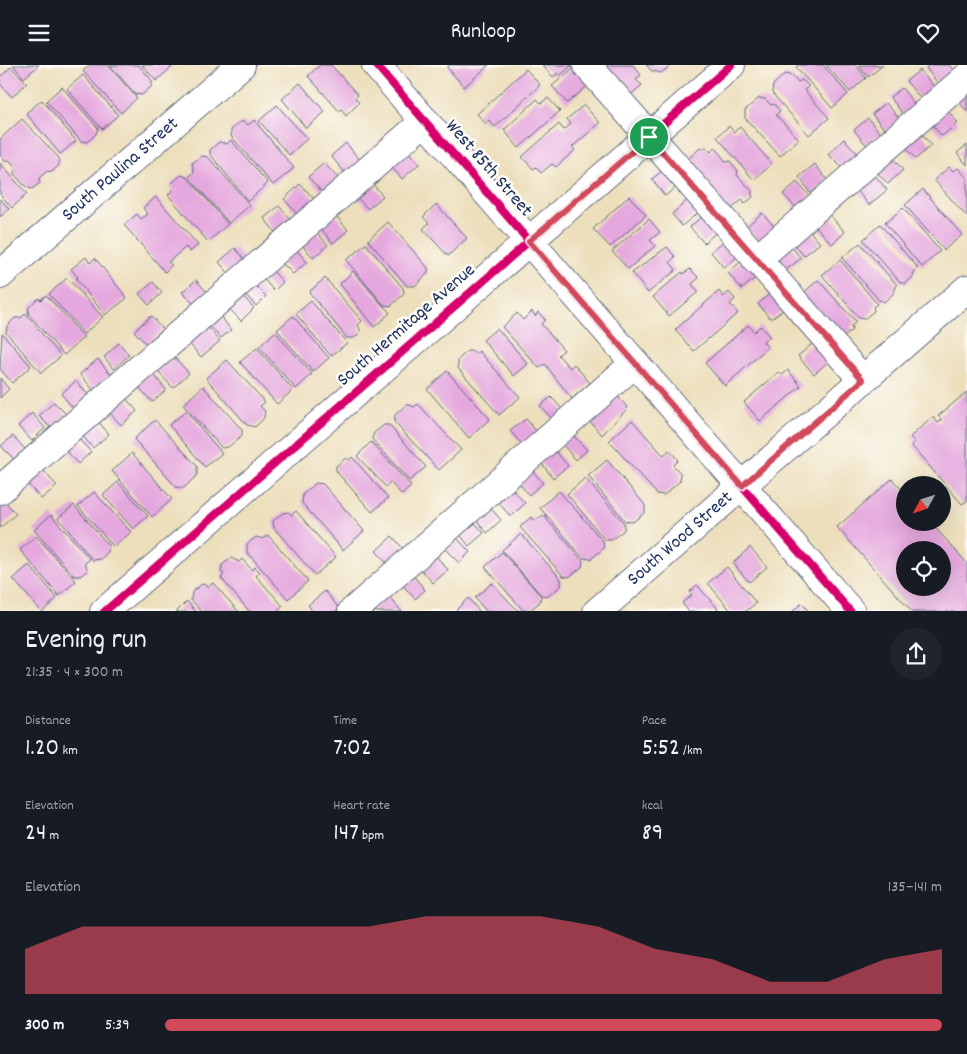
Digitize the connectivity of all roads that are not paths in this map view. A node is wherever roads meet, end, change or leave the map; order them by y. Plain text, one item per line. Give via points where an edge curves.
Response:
1 (240, 65) edge
2 (376, 65) edge
3 (587, 65) edge
4 (732, 65) edge
5 (967, 77) edge
6 (424, 121) junction
7 (649, 137) junction
8 (529, 241) junction
9 (756, 259) junction
10 (0, 275) edge
11 (967, 289) edge
12 (634, 363) junction
13 (863, 380) junction
14 (742, 486) junction
15 (0, 490) edge
16 (847, 610) edge
17 (104, 611) edge
18 (352, 611) edge
19 (597, 611) edge

1 - 10 street, South Paulina Street
2 - 6 street, West 85th Street
3 - 7 street
4 - 7 street, South Hermitage Avenue
5 - 9 street
6 - 8 street, West 85th Street
6 - 15 street
7 - 8 street, South Hermitage Avenue
7 - 9 street
8 - 12 street, West 85th Street
8 - 17 street, South Hermitage Avenue
9 - 13 street
11 - 13 street, South Wood Street
12 - 14 street, West 85th Street
12 - 18 street
13 - 14 street, South Wood Street
14 - 16 street, West 85th Street
14 - 19 street, South Wood Street

